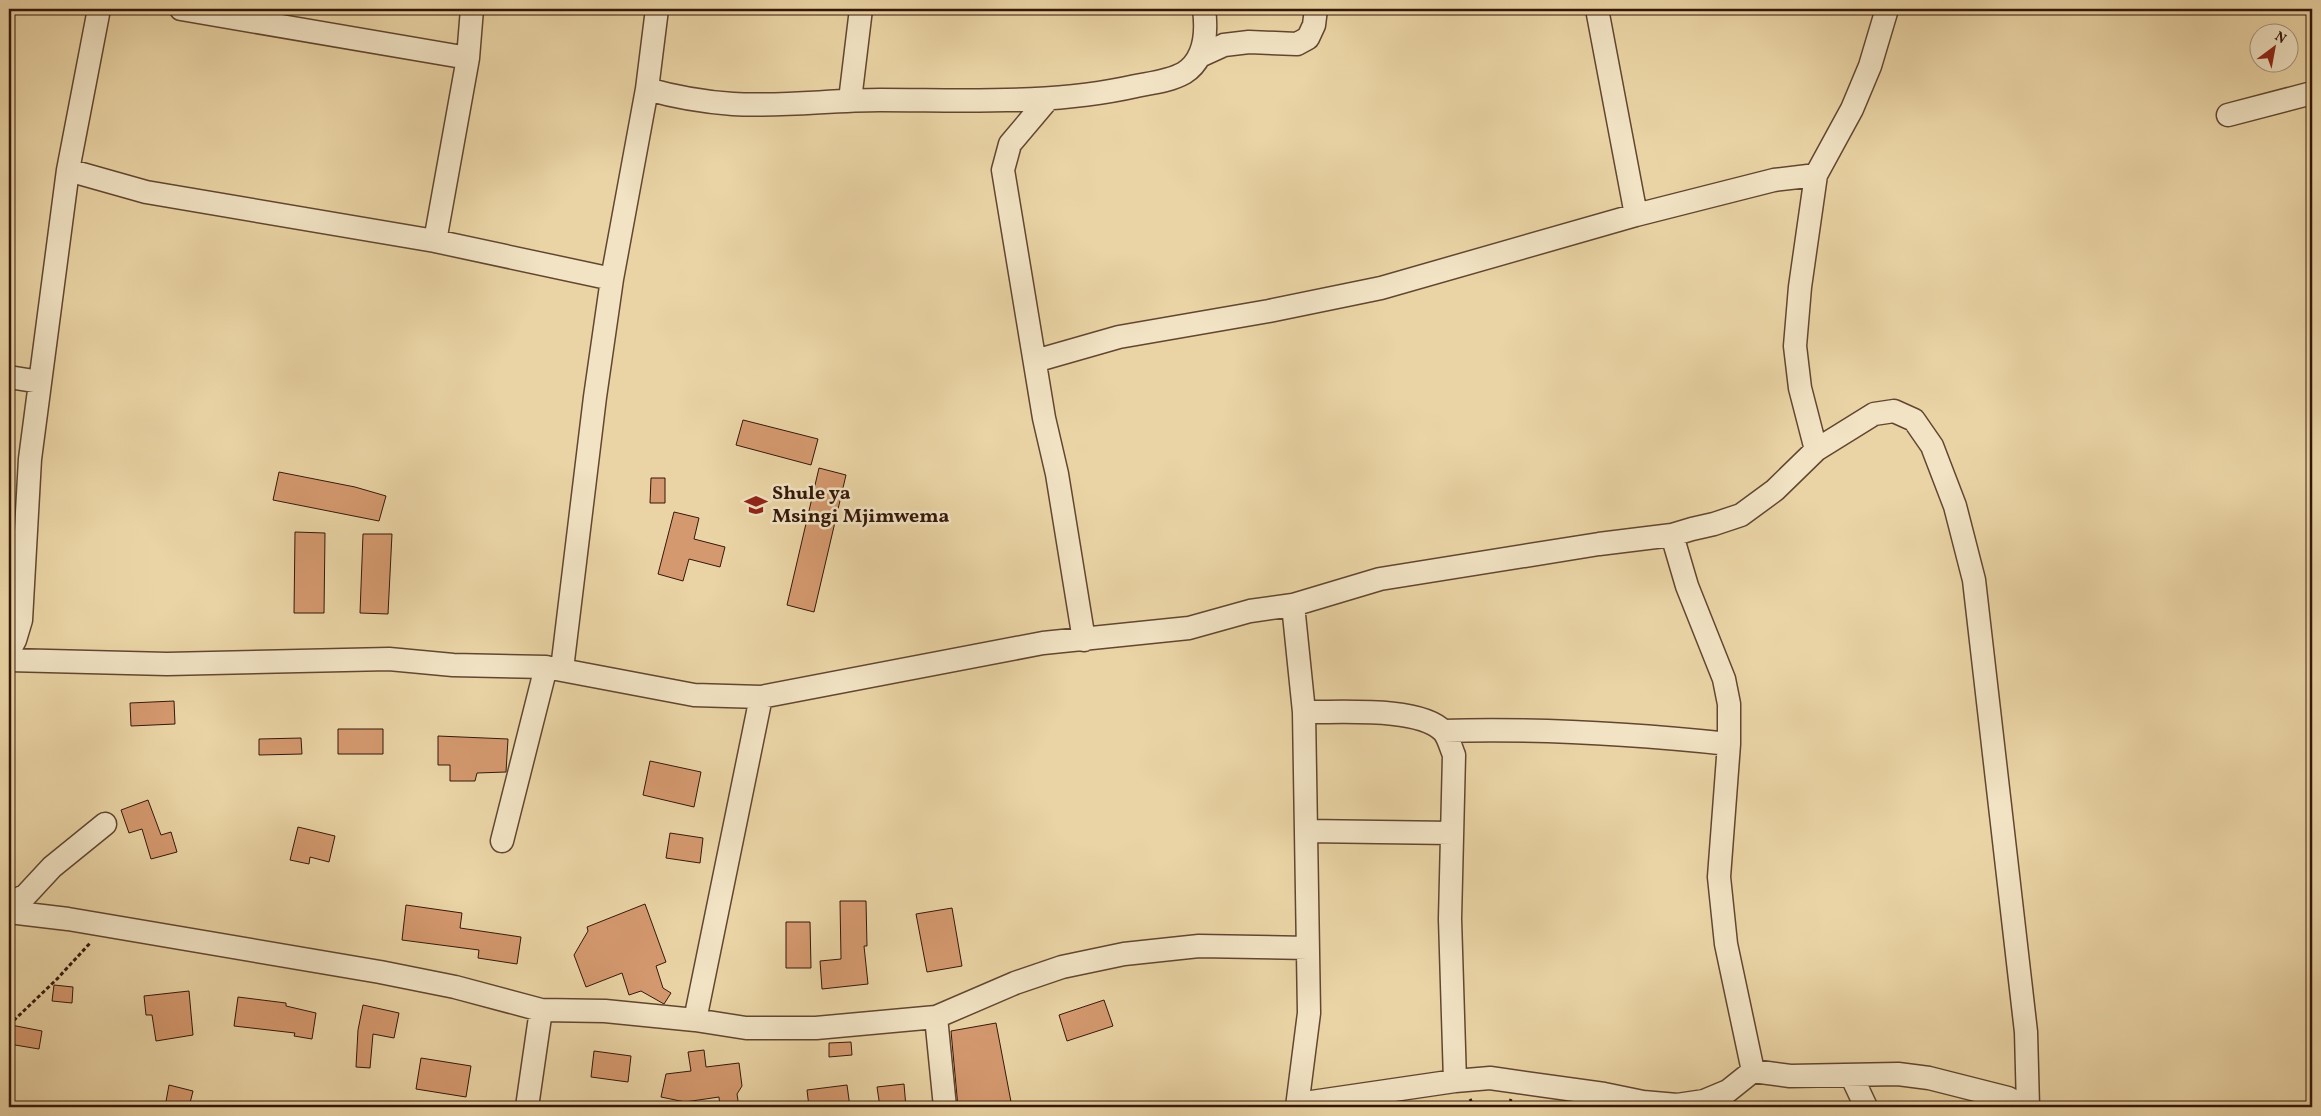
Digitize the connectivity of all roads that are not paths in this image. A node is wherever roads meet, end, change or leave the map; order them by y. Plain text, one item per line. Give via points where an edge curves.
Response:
1 (99, 9) edge
2 (181, 9) edge
3 (472, 9) edge
4 (657, 9) edge
5 (861, 9) edge
6 (1204, 9) edge
7 (1316, 9) edge
8 (1597, 9) edge
9 (1886, 9) edge
10 (1202, 54) junction
11 (468, 58) junction
12 (648, 89) junction
13 (2312, 92) edge
14 (1048, 99) junction
15 (850, 100) junction
16 (2228, 115) dead end
17 (68, 170) junction
18 (1816, 175) junction
19 (1636, 215) junction
20 (435, 241) junction
21 (612, 279) junction
22 (1035, 361) junction
23 (9, 378) edge
24 (40, 382) junction
25 (1816, 450) junction
26 (1672, 535) junction
27 (1293, 605) junction
28 (1084, 640) junction
29 (9, 651) edge
30 (9, 660) edge
31 (554, 668) junction
32 (761, 697) junction
33 (1304, 712) junction
34 (1443, 731) junction
35 (1729, 744) junction
36 (105, 824) dead end
37 (1306, 831) junction
38 (1452, 833) junction
39 (502, 841) dead end
40 (9, 904) edge
41 (9, 912) edge
42 (1308, 948) junction
43 (541, 1010) junction
44 (936, 1017) junction
45 (696, 1020) junction
46 (1754, 1071) junction
47 (1852, 1075) junction
48 (1455, 1081) junction
49 (1298, 1106) edge
50 (527, 1107) edge
51 (945, 1107) edge
52 (1866, 1107) edge
53 (2027, 1107) edge

1 - 17 street
2 - 11 street
3 - 11 street
4 - 12 street
5 - 15 street
6 - 10 street
7 - 10 street via 1308,38 1297,44 1248,42 1224,45
8 - 19 street
9 - 18 street via 1870,66
10 - 14 street via 1183,73 1158,81 1121,90
11 - 20 street
12 - 15 street via 677,97 733,104
12 - 21 street
13 - 16 street
14 - 15 street via 982,102
14 - 22 street via 1010,144 1003,170
17 - 20 street via 146,192
17 - 24 street
18 - 19 street via 1774,180
18 - 25 street via 1795,346 1800,388
19 - 22 street via 1381,288 1118,337
20 - 21 street
21 - 31 street
22 - 28 street
23 - 24 street
24 - 29 street via 30,459 21,620
25 - 26 street via 1775,490 1741,515
25 - 53 street via 1874,414 1894,411 1914,420 1932,446 1955,506 1975,590 2026,1032
26 - 27 street via 1380,580
26 - 35 street via 1687,586 1724,679 1729,704
27 - 28 street via 1250,611 1189,628
27 - 33 street
28 - 32 street via 1043,643
30 - 31 street via 167,664 389,659 453,665
31 - 32 street via 694,695
31 - 39 street
32 - 45 street
33 - 34 street via 1405,715 1426,721
33 - 37 street
34 - 35 street via 1554,730
34 - 38 street via 1454,755
35 - 46 street via 1719,877 1726,944
36 - 40 street via 52,867 26,895
37 - 38 street
37 - 42 street
38 - 48 street via 1450,919
41 - 43 street via 380,972 455,987
42 - 44 street via 1198,946 1124,954 1062,967
42 - 49 street via 1309,1013
43 - 45 street
43 - 50 street
44 - 45 street via 806,1028 746,1028
44 - 51 street
46 - 47 street via 1790,1076
46 - 48 street via 1728,1091 1704,1101 1677,1106 1490,1078
47 - 52 street
47 - 53 street via 1898,1074 1929,1078 2008,1098
48 - 49 street

